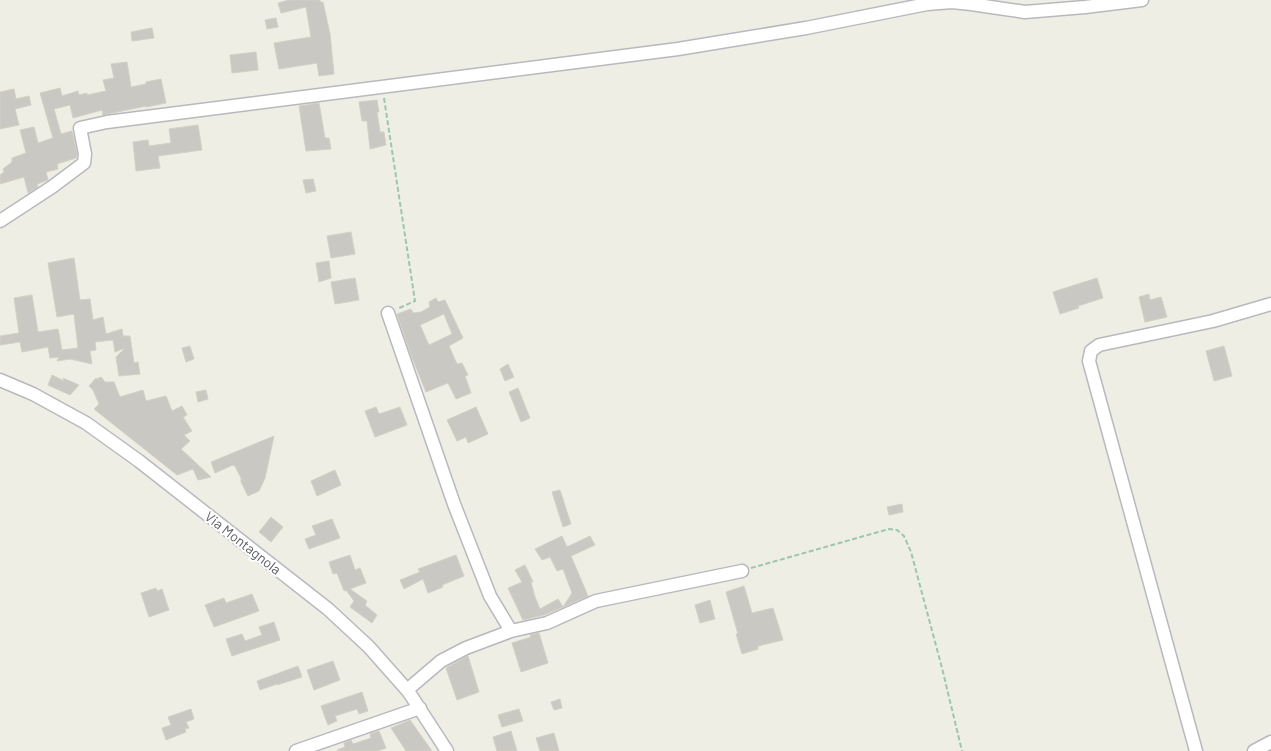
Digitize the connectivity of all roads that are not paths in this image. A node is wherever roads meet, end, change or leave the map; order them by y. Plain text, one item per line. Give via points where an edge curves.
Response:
1 (1142, 0) edge
2 (1038, 6) edge
3 (0, 221) edge
4 (1271, 304) edge
5 (388, 313) road end
6 (0, 380) edge
7 (742, 571) road end
8 (511, 631) junction
9 (407, 690) junction
10 (420, 708) junction
11 (1271, 742) edge
12 (296, 751) edge
13 (447, 751) edge
14 (1196, 751) edge
15 (1254, 751) edge

1 - 2 street
2 - 3 street via 1025,12 952,2 927,4 678,49 108,122 80,128 84,163
4 - 14 street via 1213,321 1099,345 1090,351 1089,361
5 - 8 street via 454,504 490,596
6 - 9 street, Via Montagnola via 86,423 139,461 328,609 369,647
7 - 8 street via 596,601 546,623
8 - 9 street via 441,661
9 - 10 street, Via Montagnola
10 - 12 street
10 - 13 street, Via Montagnola
11 - 15 street

